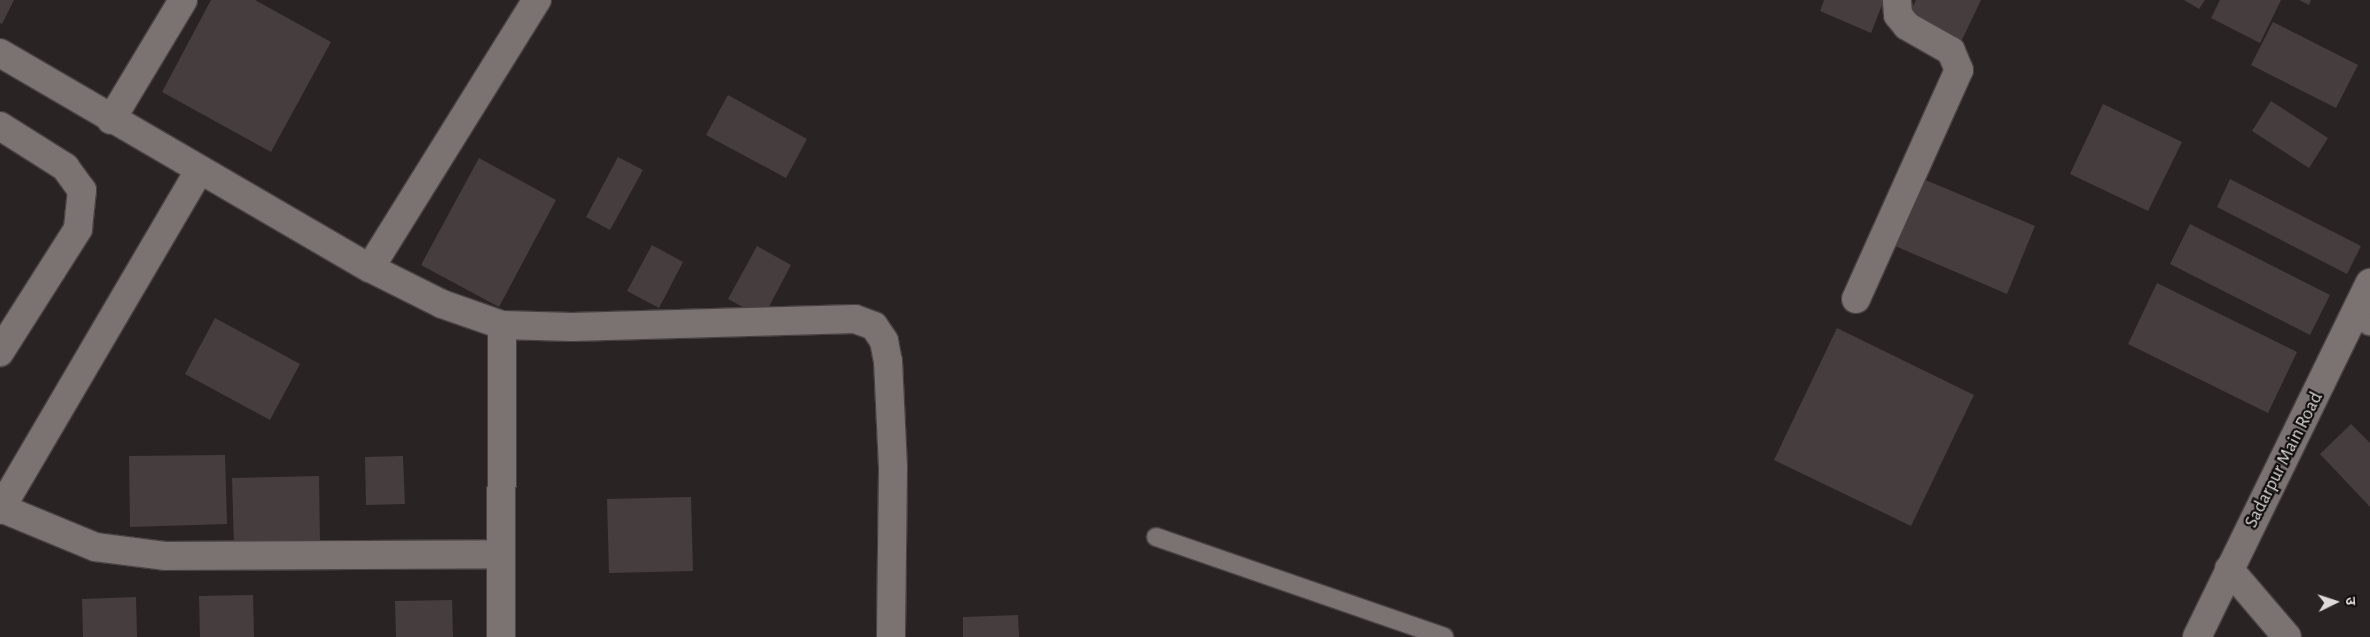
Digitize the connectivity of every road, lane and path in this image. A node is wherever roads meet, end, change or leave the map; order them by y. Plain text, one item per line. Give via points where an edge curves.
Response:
1 (183, 0) edge
2 (537, 0) edge
3 (1897, 0) edge
4 (0, 53) edge
5 (111, 120) junction
6 (0, 126) edge
7 (199, 171) junction
8 (370, 268) junction
9 (2370, 282) edge
10 (1856, 299) dead end
11 (2364, 315) edge
12 (502, 325) junction
13 (0, 352) edge
14 (1, 509) edge
15 (1156, 537) dead end
16 (500, 554) junction
17 (2229, 569) junction
18 (500, 637) edge
19 (891, 637) edge
20 (1444, 637) edge
21 (2197, 637) edge
22 (2287, 637) edge

1 - 5 street
2 - 8 street
3 - 10 street via 1898,15 1907,26 1951,51 1959,70
4 - 5 street
5 - 7 street
6 - 13 street via 66,167 82,190 78,229
7 - 8 street
7 - 14 street
8 - 12 street via 442,304
9 - 11 street, Sadarpur Main Road
11 - 17 street, Sadarpur Main Road
12 - 16 street
12 - 19 street via 572,327 855,319 874,326 884,341 888,361 893,469
14 - 16 street via 95,547 166,556
15 - 20 lane
16 - 18 street
17 - 21 street, Sadarpur Main Road
17 - 22 street

